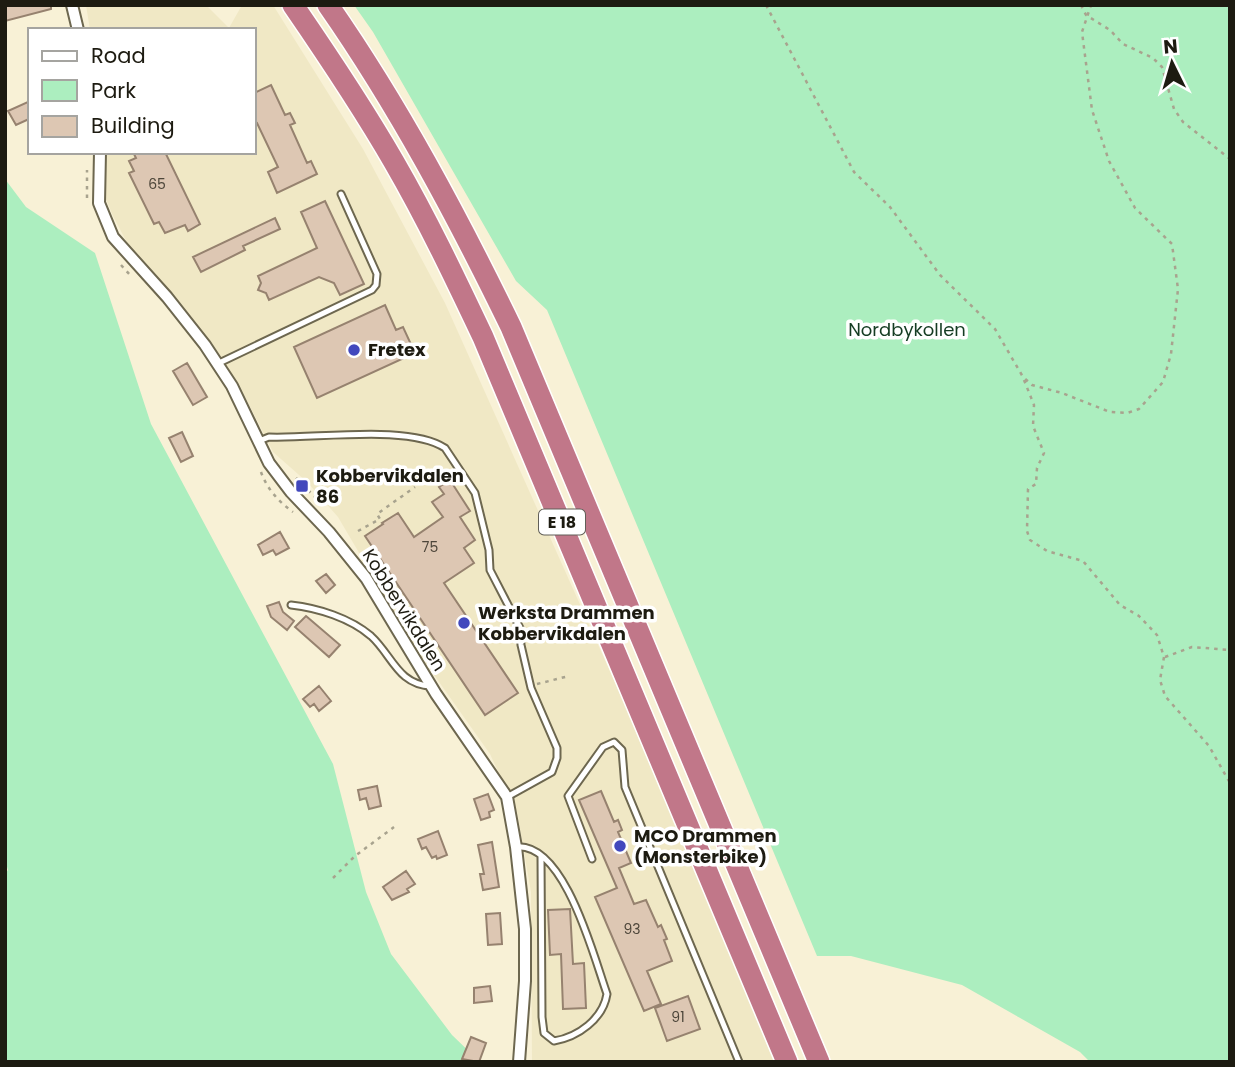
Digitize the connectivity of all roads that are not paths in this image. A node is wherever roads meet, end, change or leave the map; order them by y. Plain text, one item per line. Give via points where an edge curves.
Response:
1 (72, 5) edge
2 (293, 5) edge
3 (328, 5) edge
4 (78, 28) edge
5 (100, 154) edge
6 (341, 194) dead end
7 (217, 364) junction
8 (259, 441) junction
9 (291, 605) dead end
10 (431, 686) junction
11 (507, 797) junction
12 (516, 847) junction
13 (541, 856) junction
14 (593, 859) dead end
15 (771, 947) junction
16 (519, 1062) edge
17 (739, 1062) edge
18 (787, 1062) edge
19 (819, 1062) edge
20 (834, 1062) edge

1 - 4 street
2 - 18 highway, E 18 via 395,163 483,337
3 - 15 highway, E 18 via 408,130 511,327
5 - 7 street, Kobbervikdalen via 97,191 106,225
6 - 7 lane via 377,274 376,285
7 - 8 street, Kobbervikdalen
8 - 10 street, Kobbervikdalen via 282,480 366,578
8 - 11 lane via 403,433 445,448 475,493 490,570 520,628 531,688 557,748 552,772
9 - 10 lane via 355,625 371,635 402,675
10 - 11 street, Kobbervikdalen
11 - 12 street, Kobbervikdalen
12 - 13 lane via 527,846
12 - 16 street, Kobbervikdalen via 525,951
13 - 13 lane via 553,865 578,911 607,994 596,1019 554,1041 544,1033 542,1017
14 - 17 lane via 568,796 603,747 614,742 622,750 625,788
15 - 19 highway, E 18
15 - 20 highway

